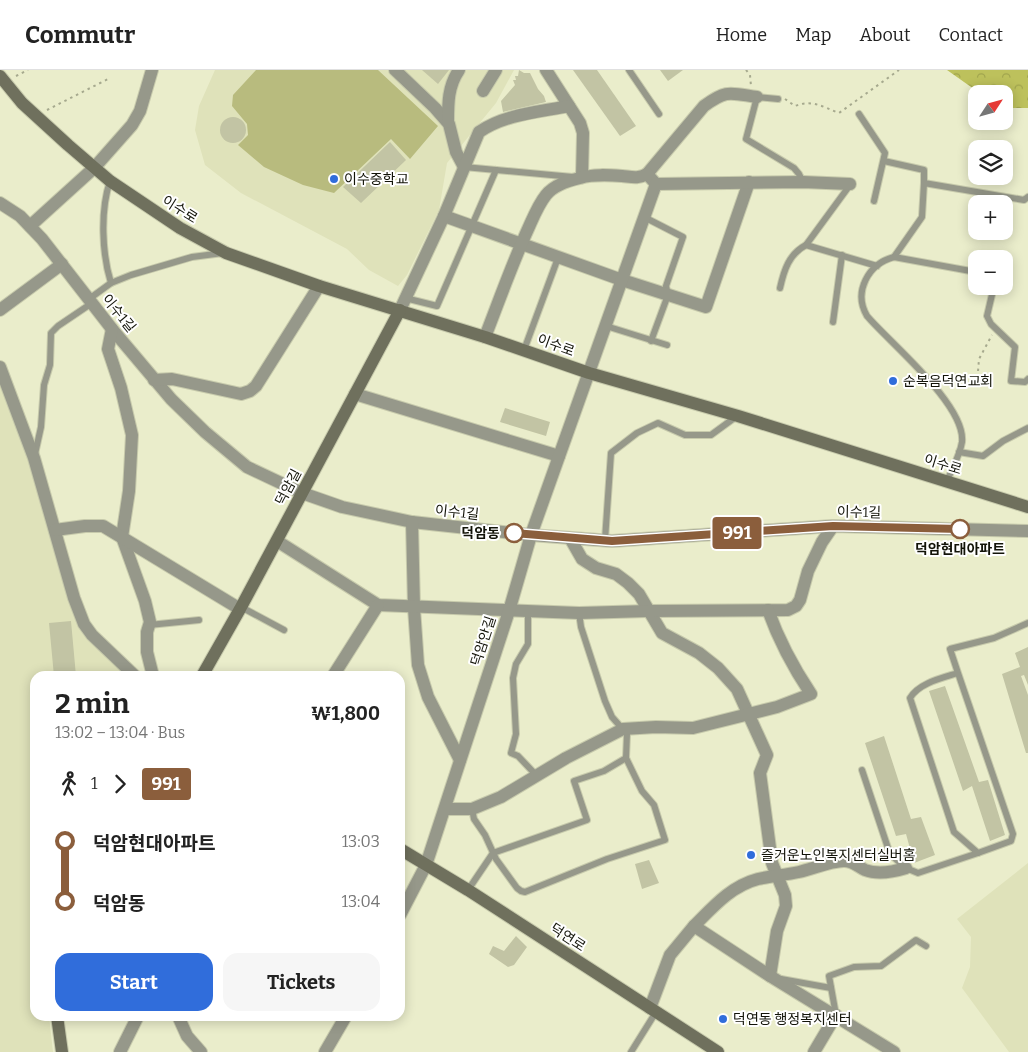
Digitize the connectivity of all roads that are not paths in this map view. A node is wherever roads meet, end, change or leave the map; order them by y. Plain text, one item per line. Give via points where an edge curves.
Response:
1 (152, 70) edge
2 (395, 70) edge
3 (459, 70) edge
4 (496, 70) edge
5 (546, 70) edge
6 (629, 70) edge
7 (2, 79) edge
8 (483, 91) dead end
9 (754, 96) junction
10 (778, 100) road end
11 (569, 106) junction
12 (659, 114) dead end
13 (859, 114) dead end
14 (448, 122) junction
15 (884, 161) junction
16 (464, 167) junction
17 (94, 168) junction
18 (496, 170) junction
19 (647, 174) junction
20 (582, 177) junction
21 (110, 181) junction
22 (749, 182) junction
23 (803, 182) junction
24 (924, 182) junction
25 (656, 184) junction
26 (850, 184) joint
27 (1028, 197) edge
28 (874, 201) dead end
29 (0, 203) edge
30 (444, 216) junction
31 (644, 218) junction
32 (30, 226) junction
33 (471, 226) junction
34 (521, 245) junction
35 (806, 245) junction
36 (226, 253) junction
37 (842, 255) junction
38 (894, 257) junction
39 (558, 258) junction
40 (62, 264) junction
41 (878, 266) junction
42 (968, 271) edge
43 (622, 280) junction
44 (111, 283) junction
45 (319, 286) junction
46 (780, 288) dead end
47 (668, 295) junction
48 (992, 295) edge
49 (406, 298) junction
50 (91, 301) junction
51 (0, 310) edge
52 (400, 310) junction
53 (833, 322) dead end
54 (606, 326) junction
55 (112, 329) junction
56 (485, 337) junction
57 (651, 340) junction
58 (667, 346) dead end
59 (524, 350) junction
60 (0, 367) edge
61 (589, 373) junction
62 (154, 380) junction
63 (1028, 380) edge
64 (355, 394) junction
65 (738, 416) junction
66 (1028, 428) edge
67 (959, 452) junction
68 (560, 456) junction
69 (34, 458) junction
70 (947, 481) junction
71 (302, 493) junction
72 (1028, 507) edge
73 (412, 522) junction
74 (833, 526) junction
75 (55, 530) junction
76 (1028, 531) edge
77 (531, 535) junction
78 (122, 537) junction
79 (570, 538) junction
80 (605, 540) junction
81 (277, 541) junction
82 (378, 605) junction
83 (241, 608) junction
84 (414, 608) junction
85 (648, 610) junction
86 (768, 610) junction
87 (509, 611) junction
88 (528, 611) junction
89 (579, 613) junction
90 (199, 620) dead end
91 (1028, 623) edge
92 (149, 625) junction
93 (284, 630) dead end
94 (129, 671) edge
95 (152, 671) edge
96 (205, 671) edge
97 (336, 671) edge
98 (958, 673) junction
99 (748, 714) junction
100 (623, 729) junction
101 (626, 758) junction
102 (460, 760) junction
103 (862, 770) dead end
104 (537, 776) junction
105 (445, 809) junction
106 (472, 809) junction
107 (405, 852) edge
108 (493, 853) junction
109 (978, 853) junction
110 (426, 865) junction
111 (906, 868) junction
112 (776, 876) junction
113 (468, 890) junction
114 (405, 905) edge
115 (694, 926) junction
116 (926, 946) dead end
117 (772, 978) junction
118 (831, 988) junction
119 (653, 1010) junction
120 (836, 1015) junction
121 (58, 1021) edge
122 (136, 1021) edge
123 (180, 1021) edge
124 (343, 1021) edge
125 (197, 1050) edge
126 (62, 1052) edge
127 (120, 1052) edge
128 (325, 1052) edge
129 (632, 1052) edge
130 (718, 1052) edge
131 (814, 1052) edge
132 (894, 1052) edge

1 - 17 street via 137,117
2 - 14 street
3 - 14 street via 450,87
4 - 8 street
5 - 11 street
6 - 12 lane
7 - 17 main road, 이수로 via 22,102
9 - 10 lane
9 - 19 street via 724,94 704,106
9 - 23 lane via 746,139 794,168
11 - 16 street via 513,116 489,124 479,132
11 - 20 street via 584,133
13 - 15 lane via 884,153
14 - 16 street via 456,152
15 - 24 lane via 924,170
15 - 28 lane
16 - 18 lane
16 - 30 street
17 - 21 main road, 이수로
17 - 32 street
18 - 20 lane
18 - 33 lane
19 - 20 street via 640,178
19 - 25 street
20 - 34 street via 561,184 546,194
21 - 36 main road, 이수로 via 180,228
21 - 44 lane via 106,192 104,227 105,264
22 - 23 street
22 - 25 street
22 - 47 street via 706,307
23 - 26 street
24 - 27 lane via 1024,200
24 - 38 lane via 922,217
25 - 31 street, 덕암안길
26 - 35 lane
29 - 32 street, 이수1길
30 - 33 street
30 - 49 street
31 - 43 street, 덕암안길
31 - 47 lane via 683,237 666,286
32 - 40 street, 이수1길
33 - 34 street
33 - 49 lane via 437,306
34 - 39 street
34 - 56 street
35 - 37 lane
35 - 46 lane via 796,250 785,269
36 - 44 lane via 192,257
36 - 45 main road, 이수로
37 - 41 lane
37 - 53 lane
38 - 41 lane
38 - 42 lane
39 - 43 street
39 - 59 lane
40 - 50 street, 이수1길
40 - 51 street
41 - 67 lane via 868,275 861,292 863,309 947,404 960,426 962,442
43 - 47 street
43 - 54 street, 덕암안길
44 - 50 lane
45 - 52 main road, 이수로
45 - 62 street via 250,392 241,394 172,379
47 - 57 lane
48 - 63 lane via 987,316 1015,347 1011,381
49 - 52 street
50 - 55 street, 이수1길
50 - 69 lane via 51,333 50,365 44,385 41,427
52 - 56 main road, 이수로
52 - 64 main road, 덕암길
54 - 57 lane
54 - 61 street, 덕암안길
55 - 62 street, 이수1길
55 - 78 street via 108,349 132,436
56 - 59 main road, 이수로
57 - 58 lane
59 - 61 main road, 이수로
60 - 69 street
61 - 65 main road, 이수로
61 - 68 street, 덕암안길
62 - 71 street, 이수1길 via 171,400 246,467
64 - 68 street
64 - 71 main road, 덕암길
65 - 70 main road, 이수로
65 - 80 lane via 711,435 684,435 658,423 637,433 612,453
66 - 67 lane via 984,456
67 - 70 lane
68 - 77 street, 덕암안길
69 - 75 street
70 - 72 main road, 이수로
71 - 73 street, 이수1길 via 342,507
71 - 81 main road, 덕암길
73 - 77 street, 이수1길
73 - 84 street
74 - 76 street, 이수1길
74 - 80 street, 이수1길
74 - 86 street via 808,571 796,606 788,610
75 - 78 street via 103,526
75 - 94 street via 84,624
77 - 79 street, 이수1길
77 - 87 street, 덕암안길
78 - 83 street
78 - 92 street via 145,601
79 - 80 street, 이수1길
79 - 85 street via 582,559 628,583
81 - 82 street
81 - 83 main road, 덕암길
82 - 84 street
82 - 97 street
83 - 93 lane
83 - 96 main road, 덕암길
84 - 87 street
84 - 102 street via 418,666 428,698
85 - 86 street
85 - 89 street
85 - 99 street via 662,633 718,668 737,689
86 - 99 street via 790,662 811,694
87 - 88 street
87 - 102 street, 덕암안길
88 - 89 street
88 - 104 lane via 528,644 516,664 513,678 516,734 511,753
89 - 100 lane via 605,701
90 - 92 lane
91 - 98 lane via 994,638 950,649
92 - 95 street via 147,652
98 - 109 lane via 1013,834 1011,841
98 - 109 lane via 914,691 910,698 954,832
99 - 100 street via 693,728
99 - 112 street via 768,755 760,773
100 - 101 lane via 627,734
100 - 104 street
101 - 108 lane via 604,771 574,781 587,820
101 - 108 lane via 642,791 654,805 664,840 525,892 517,888
102 - 105 street, 덕암안길
103 - 111 lane via 890,854
104 - 106 street via 513,791
105 - 106 street
105 - 110 street, 덕암안길
106 - 108 lane via 474,819
107 - 110 main road, 덕연로
108 - 113 lane
109 - 111 lane via 918,873
110 - 113 main road, 덕연로
110 - 114 street, 덕암안길
111 - 112 street via 875,872 844,861
112 - 115 street via 733,890
112 - 117 street via 785,895 786,906 777,931
113 - 119 main road, 덕연로
115 - 117 street
115 - 119 street via 670,955
116 - 118 lane via 916,940 881,966 854,967 829,976
117 - 118 lane
117 - 120 street
118 - 120 lane
119 - 129 lane
119 - 130 main road, 덕연로
120 - 131 street
120 - 132 street
121 - 126 main road
122 - 127 street
123 - 125 street
124 - 128 street

